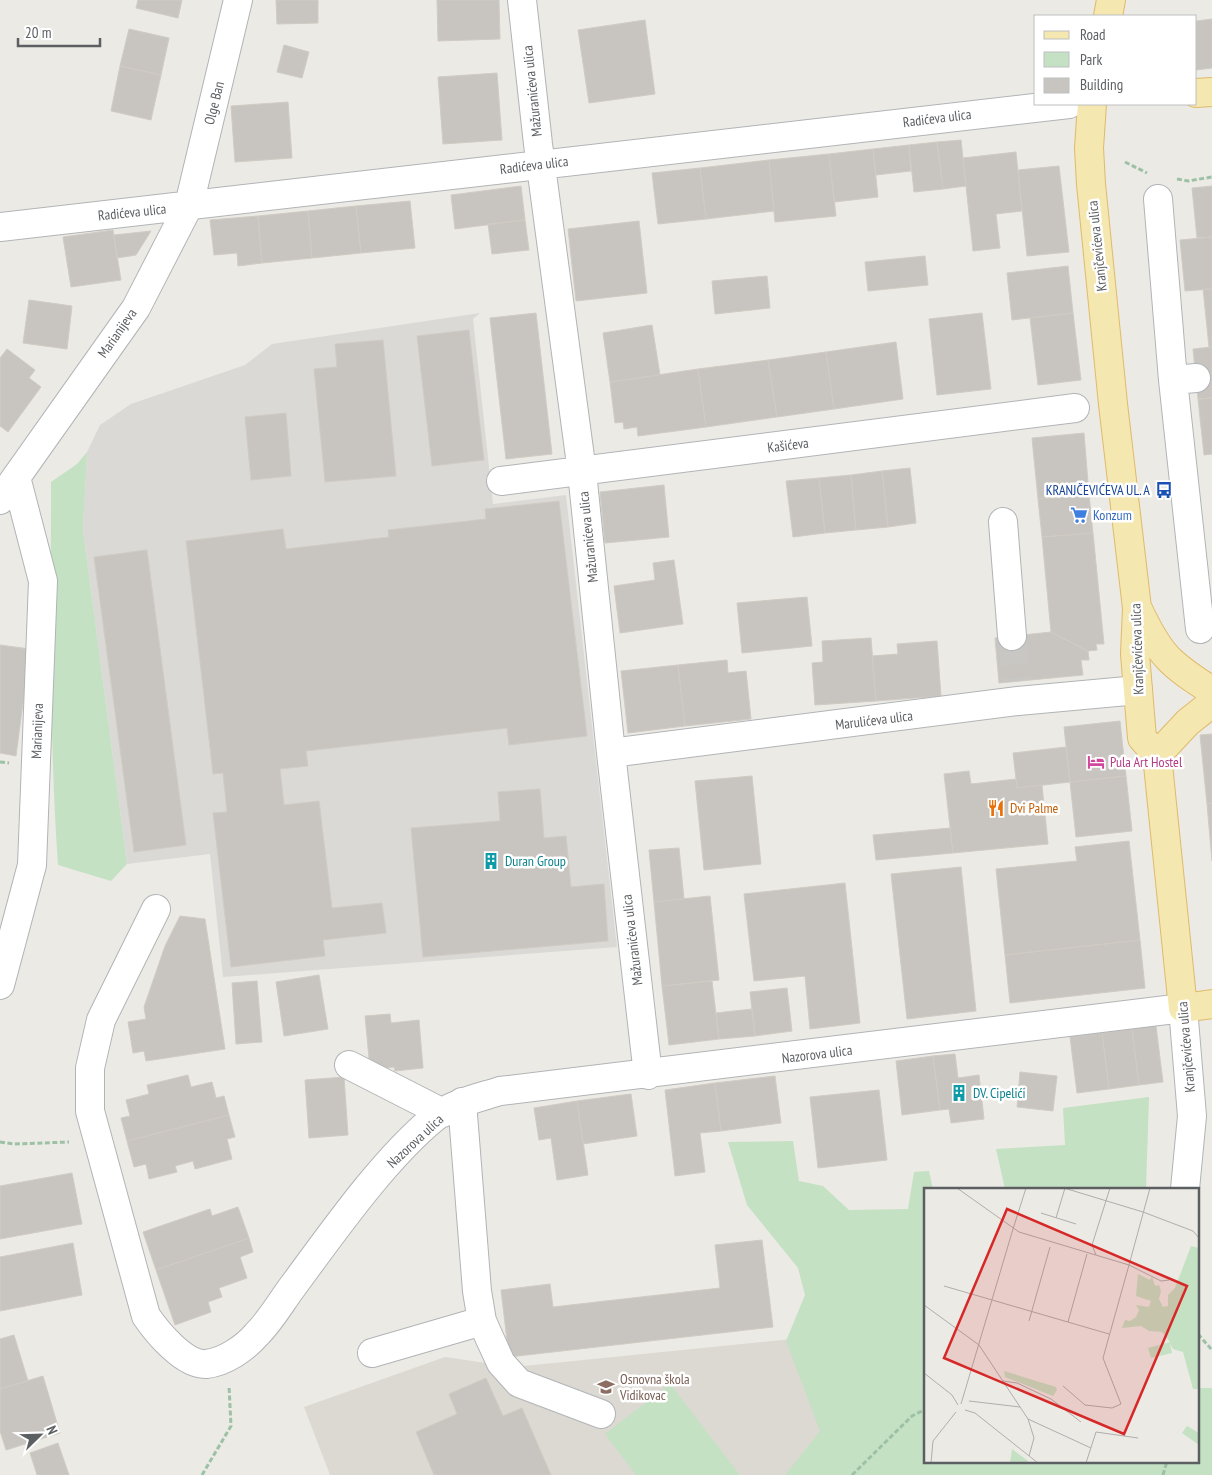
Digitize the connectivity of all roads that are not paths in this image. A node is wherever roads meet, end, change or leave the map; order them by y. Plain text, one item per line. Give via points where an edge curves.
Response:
1 (238, 0) edge
2 (522, 0) edge
3 (1111, 0) edge
4 (1108, 15) edge
5 (1212, 92) edge
6 (1197, 94) edge
7 (1060, 105) edge
8 (1092, 105) edge
9 (541, 164) junction
10 (1160, 184) road end
11 (189, 205) junction
12 (0, 226) edge
13 (1075, 408) dead end
14 (582, 472) junction
15 (16, 477) junction
16 (500, 480) dead end
17 (0, 500) edge
18 (1003, 522) dead end
19 (1137, 608) junction
20 (1200, 629) dead end
21 (1012, 636) tunnel mouth
22 (1138, 690) junction
23 (1212, 691) edge
24 (1212, 703) edge
25 (610, 753) junction
26 (1157, 755) junction
27 (156, 909) dead end
28 (0, 985) edge
29 (1212, 1004) edge
30 (1183, 1008) junction
31 (349, 1065) dead end
32 (648, 1075) junction
33 (453, 1108) junction
34 (1185, 1188) edge
35 (482, 1321) junction
36 (372, 1353) dead end
37 (601, 1414) dead end

1 - 11 street, Olge Ban
2 - 9 street, Mažuranićeva ulica
3 - 4 main road
5 - 6 main road
7 - 9 street, Radićeva ulica
8 - 19 main road, Kranjčevićeva ulica via 1091,184
9 - 11 street, Radićeva ulica
9 - 14 street, Mažuranićeva ulica
10 - 20 street via 1185,379
11 - 12 street, Radićeva ulica
11 - 15 street, Marianijeva via 136,308
13 - 14 street, Kašićeva
14 - 16 street, Kašićeva
14 - 25 street, Mažuranićeva ulica
15 - 17 street, Marianijeva
15 - 28 street, Marianijeva via 43,581 32,865
18 - 21 street
19 - 22 main road, Kranjčevićeva ulica
19 - 23 main road via 1152,640 1167,658 1182,673
22 - 25 street, Marulićeva ulica via 1017,691
22 - 26 main road, Kranjčevićeva ulica via 1142,738
24 - 26 main road via 1188,722
25 - 32 street, Mažuranićeva ulica
26 - 30 main road, Kranjčevićeva ulica
27 - 33 street, Nazorova ulica via 101,1020 90,1068 90,1112 146,1316 162,1339 184,1356 204,1364 227,1358 257,1335 394,1158 435,1118
29 - 30 main road, Nazorova ulica
30 - 32 street, Nazorova ulica
30 - 34 street, Kranjčevićeva ulica via 1192,1116
31 - 33 street
32 - 33 street, Nazorova ulica via 500,1091
33 - 35 street
35 - 36 street
35 - 37 street via 501,1363 519,1383

